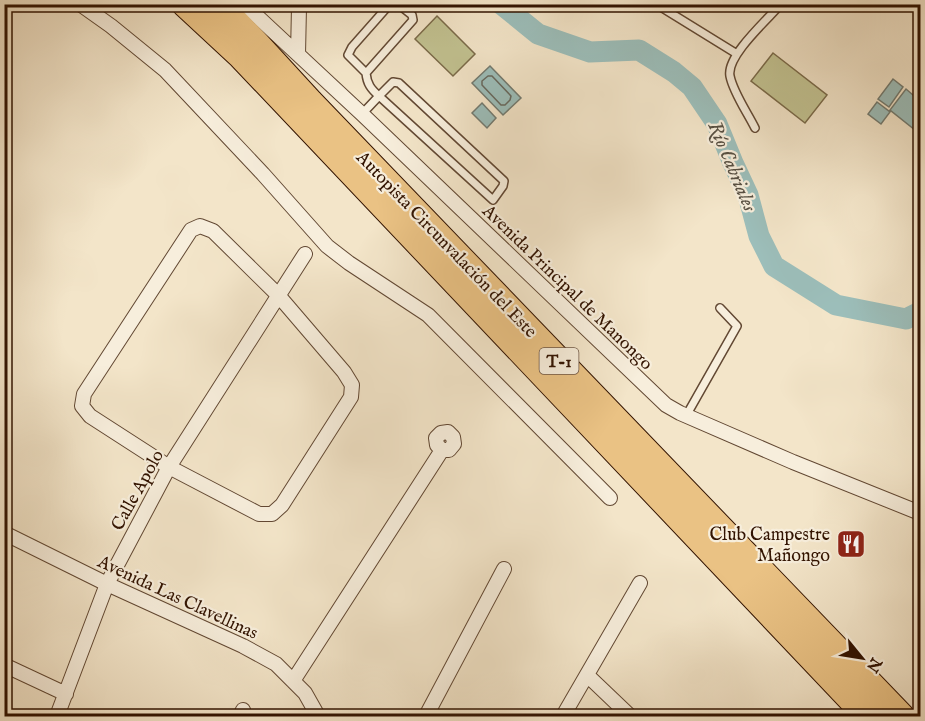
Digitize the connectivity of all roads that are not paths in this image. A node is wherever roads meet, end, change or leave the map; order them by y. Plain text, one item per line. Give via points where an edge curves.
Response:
1 (80, 4) edge
2 (185, 4) edge
3 (218, 4) edge
4 (244, 4) edge
5 (258, 4) edge
6 (264, 4) edge
7 (300, 4) edge
8 (390, 4) edge
9 (398, 4) edge
10 (656, 4) edge
11 (782, 4) edge
12 (298, 54) junction
13 (737, 54) junction
14 (366, 73) junction
15 (379, 96) junction
16 (362, 114) junction
17 (755, 128) dead end
18 (305, 254) dead end
19 (278, 296) junction
20 (720, 308) dead end
21 (686, 416) junction
22 (442, 450) dead end
23 (169, 467) junction
24 (610, 498) dead end
25 (921, 513) edge
26 (4, 533) edge
27 (504, 569) dead end
28 (640, 583) dead end
29 (107, 584) junction
30 (4, 665) edge
31 (587, 675) junction
32 (293, 681) junction
33 (66, 694) junction
34 (57, 717) edge
35 (318, 717) edge
36 (426, 717) edge
37 (563, 717) edge
38 (630, 717) edge
39 (867, 717) edge
40 (901, 717) edge

1 - 24 street via 165,70 327,246 428,315
2 - 39 highway, Autopista Circunvalación del Este / T-1 via 241,56
3 - 40 highway, Autopista Circunvalación del Este / T-1
4 - 12 street, Avenida Principal de Manongo
5 - 6 street
7 - 12 street
8 - 14 lane via 348,55
9 - 14 lane via 412,15 412,20
10 - 13 lane
11 - 13 lane
12 - 16 street, Avenida Principal de Manongo
13 - 17 lane via 729,73
14 - 15 lane via 370,88
15 - 15 lane via 393,82 399,83 504,181 493,200
15 - 16 lane
16 - 21 street, Avenida Principal de Manongo via 666,405
18 - 19 street, Calle Apolo
19 - 23 street, Calle Apolo
19 - 23 street via 352,385 345,407 282,505 272,514 259,514
19 - 23 street via 213,231 200,226 191,230 84,394 82,406 90,416
20 - 21 lane via 737,326
21 - 25 street, Avenida Principal de Manongo
22 - 32 street
23 - 29 street, Calle Apolo
26 - 29 street, Avenida Las Clavellinas
27 - 36 street
28 - 31 street
29 - 32 street, Avenida Las Clavellinas via 243,646 276,664
29 - 33 street, Calle Apolo
30 - 33 street
31 - 37 street
31 - 38 street
32 - 35 street, Avenida Las Clavellinas via 305,693
33 - 34 street, Calle Apolo

